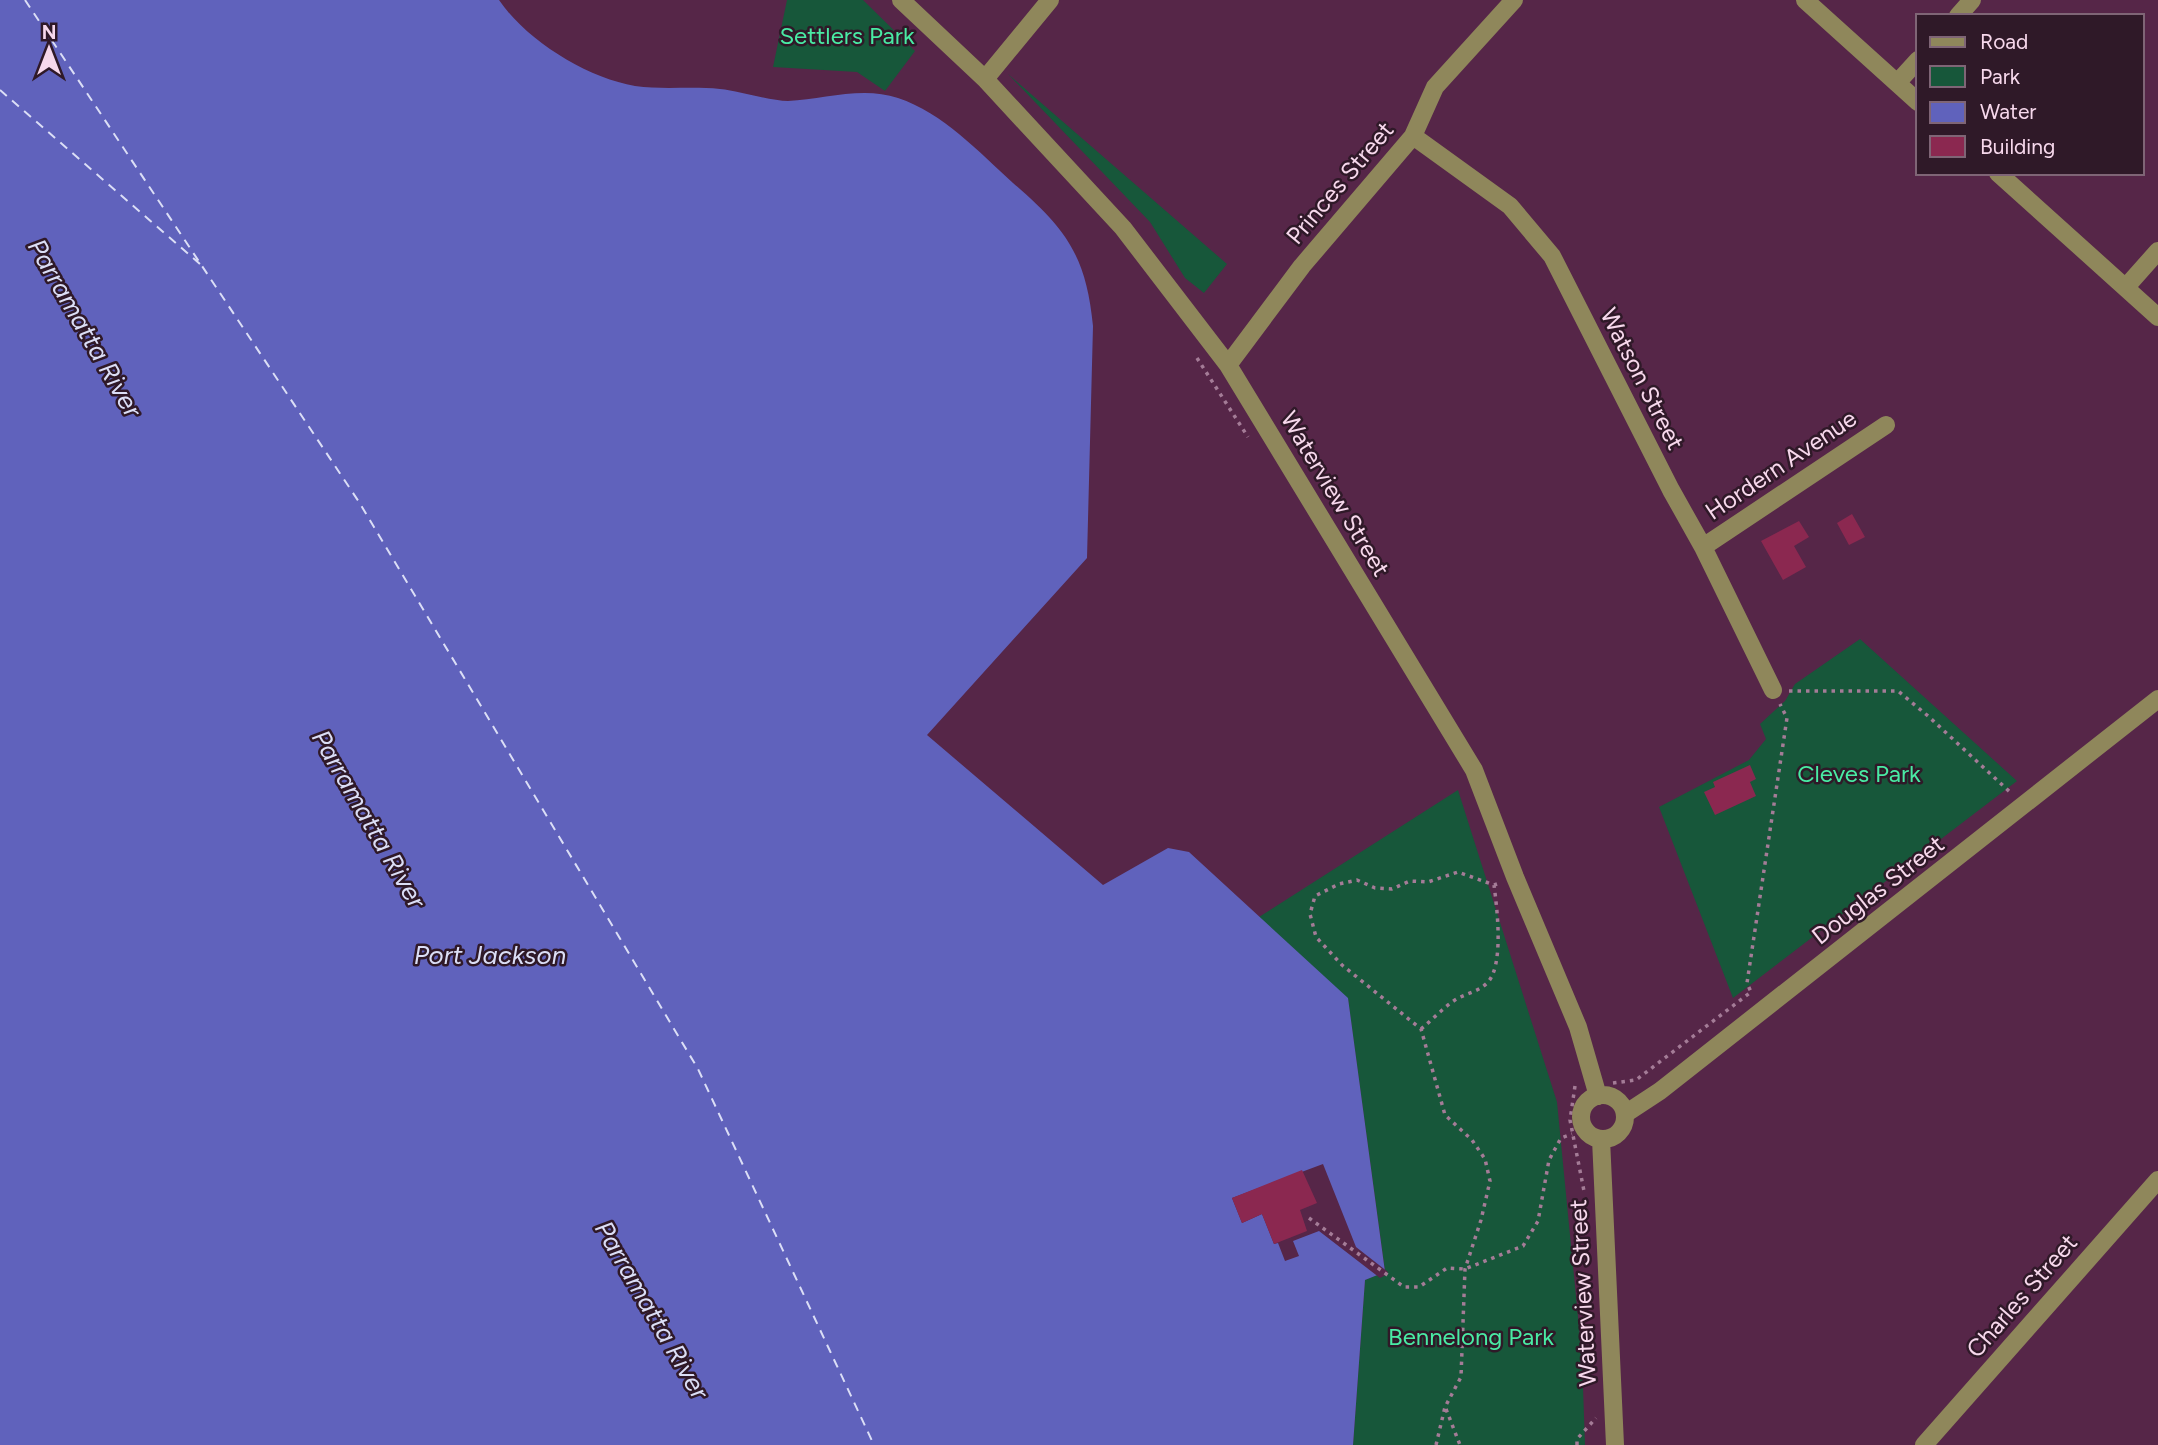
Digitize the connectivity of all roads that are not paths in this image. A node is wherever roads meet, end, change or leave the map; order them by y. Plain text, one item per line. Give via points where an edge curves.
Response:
1 (901, 0) edge
2 (1050, 0) edge
3 (1514, 0) edge
4 (1805, 0) edge
5 (1972, 0) edge
6 (1960, 14) edge
7 (1916, 62) edge
8 (985, 79) junction
9 (1897, 83) junction
10 (1916, 100) edge
11 (1413, 136) junction
12 (2000, 175) edge
13 (2158, 251) edge
14 (2126, 287) junction
15 (2158, 317) edge
16 (1228, 365) junction
17 (1886, 425) dead end
18 (1703, 547) junction
19 (1773, 690) road end
20 (2158, 699) edge
21 (1596, 1091) junction
22 (1625, 1114) junction
23 (1601, 1139) junction
24 (2158, 1180) edge
25 (1615, 1445) edge
26 (1924, 1445) edge

1 - 8 street, Waterview Street
2 - 8 street
3 - 11 street, Princes Street via 1435,87
4 - 9 street
5 - 6 street
7 - 9 street
8 - 16 street, Waterview Street via 1123,228
9 - 10 street
11 - 16 street, Princes Street via 1301,266
11 - 18 street, Watson Street via 1510,206 1552,256
12 - 14 street
13 - 14 street
14 - 15 street
16 - 21 street, Waterview Street via 1474,770 1577,1027
17 - 18 street, Hordern Avenue
18 - 19 street, Watson Street
20 - 22 street, Douglas Street
21 - 22 street via 1612,1097
21 - 23 street via 1581,1116 1584,1129
22 - 23 street via 1619,1132
23 - 25 street, Waterview Street
24 - 26 street, Charles Street

